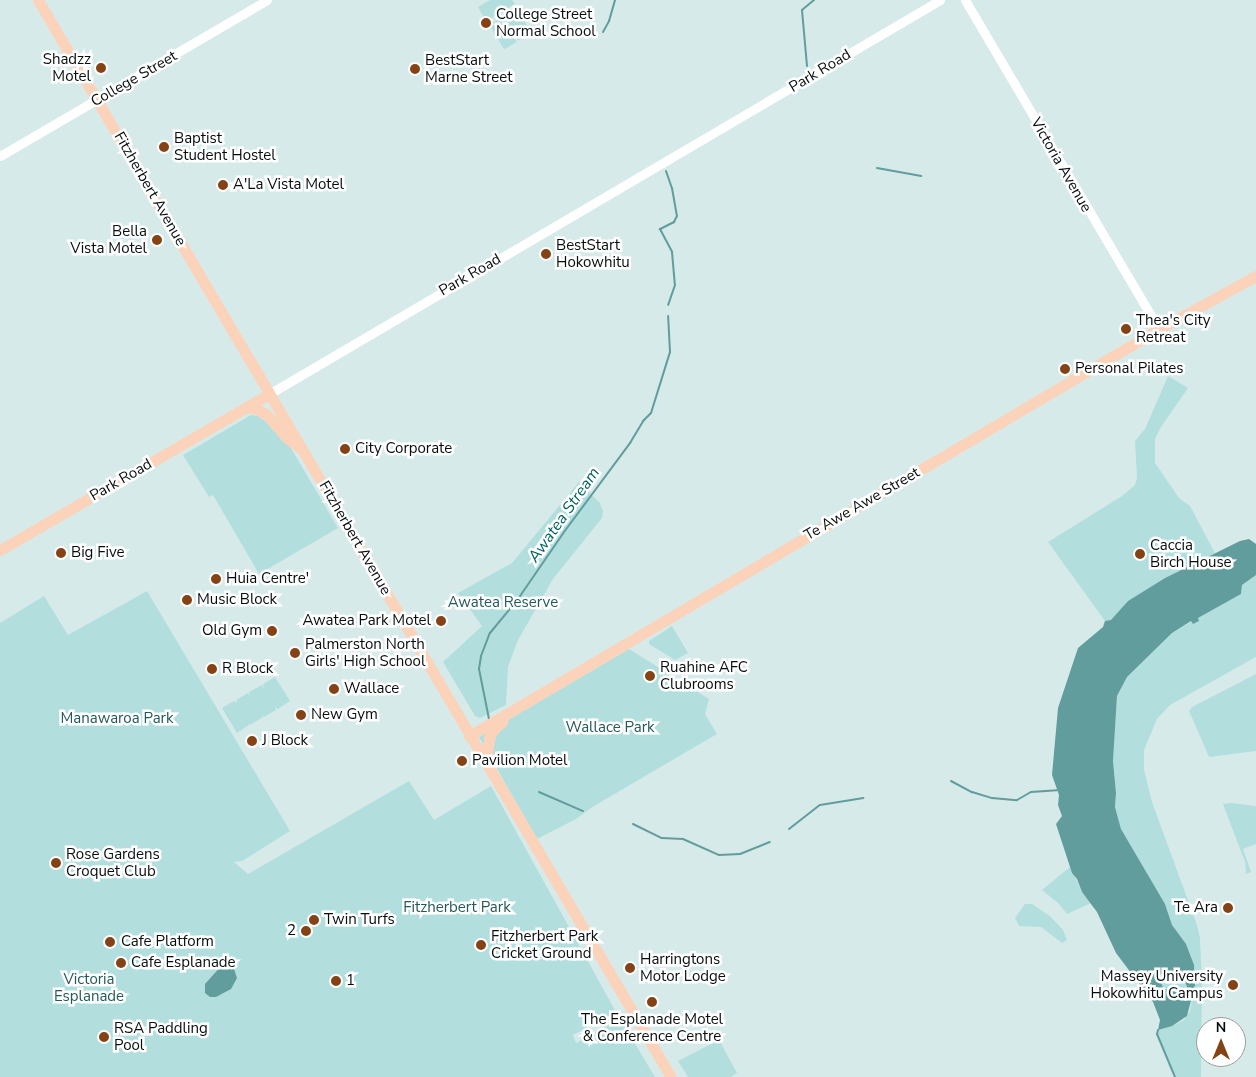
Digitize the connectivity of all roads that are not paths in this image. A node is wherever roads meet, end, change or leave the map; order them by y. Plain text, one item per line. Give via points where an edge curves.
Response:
1 (38, 0) edge
2 (267, 0) edge
3 (940, 0) edge
4 (965, 0) edge
5 (98, 100) junction
6 (0, 156) edge
7 (1256, 276) edge
8 (1159, 329) junction
9 (269, 394) junction
10 (246, 407) junction
11 (304, 451) junction
12 (0, 550) edge
13 (534, 697) junction
14 (470, 736) junction
15 (486, 763) junction
16 (671, 1077) edge

1 - 5 main road, Fitzherbert Avenue
2 - 5 street, College Street
3 - 9 street, Park Road
4 - 8 street, Victoria Avenue
5 - 6 street, College Street
5 - 9 main road, Fitzherbert Avenue
7 - 8 main road, Te Awe Awe Street
8 - 13 main road, Te Awe Awe Street
9 - 10 main road, Park Road
9 - 11 main road, Fitzherbert Avenue
10 - 11 main road via 267,415 286,437
10 - 12 main road, Park Road
11 - 14 main road, Fitzherbert Avenue
13 - 14 main road, Te Awe Awe Street
13 - 15 main road via 493,730 487,744
14 - 15 main road, Fitzherbert Avenue
15 - 16 main road, Fitzherbert Avenue

